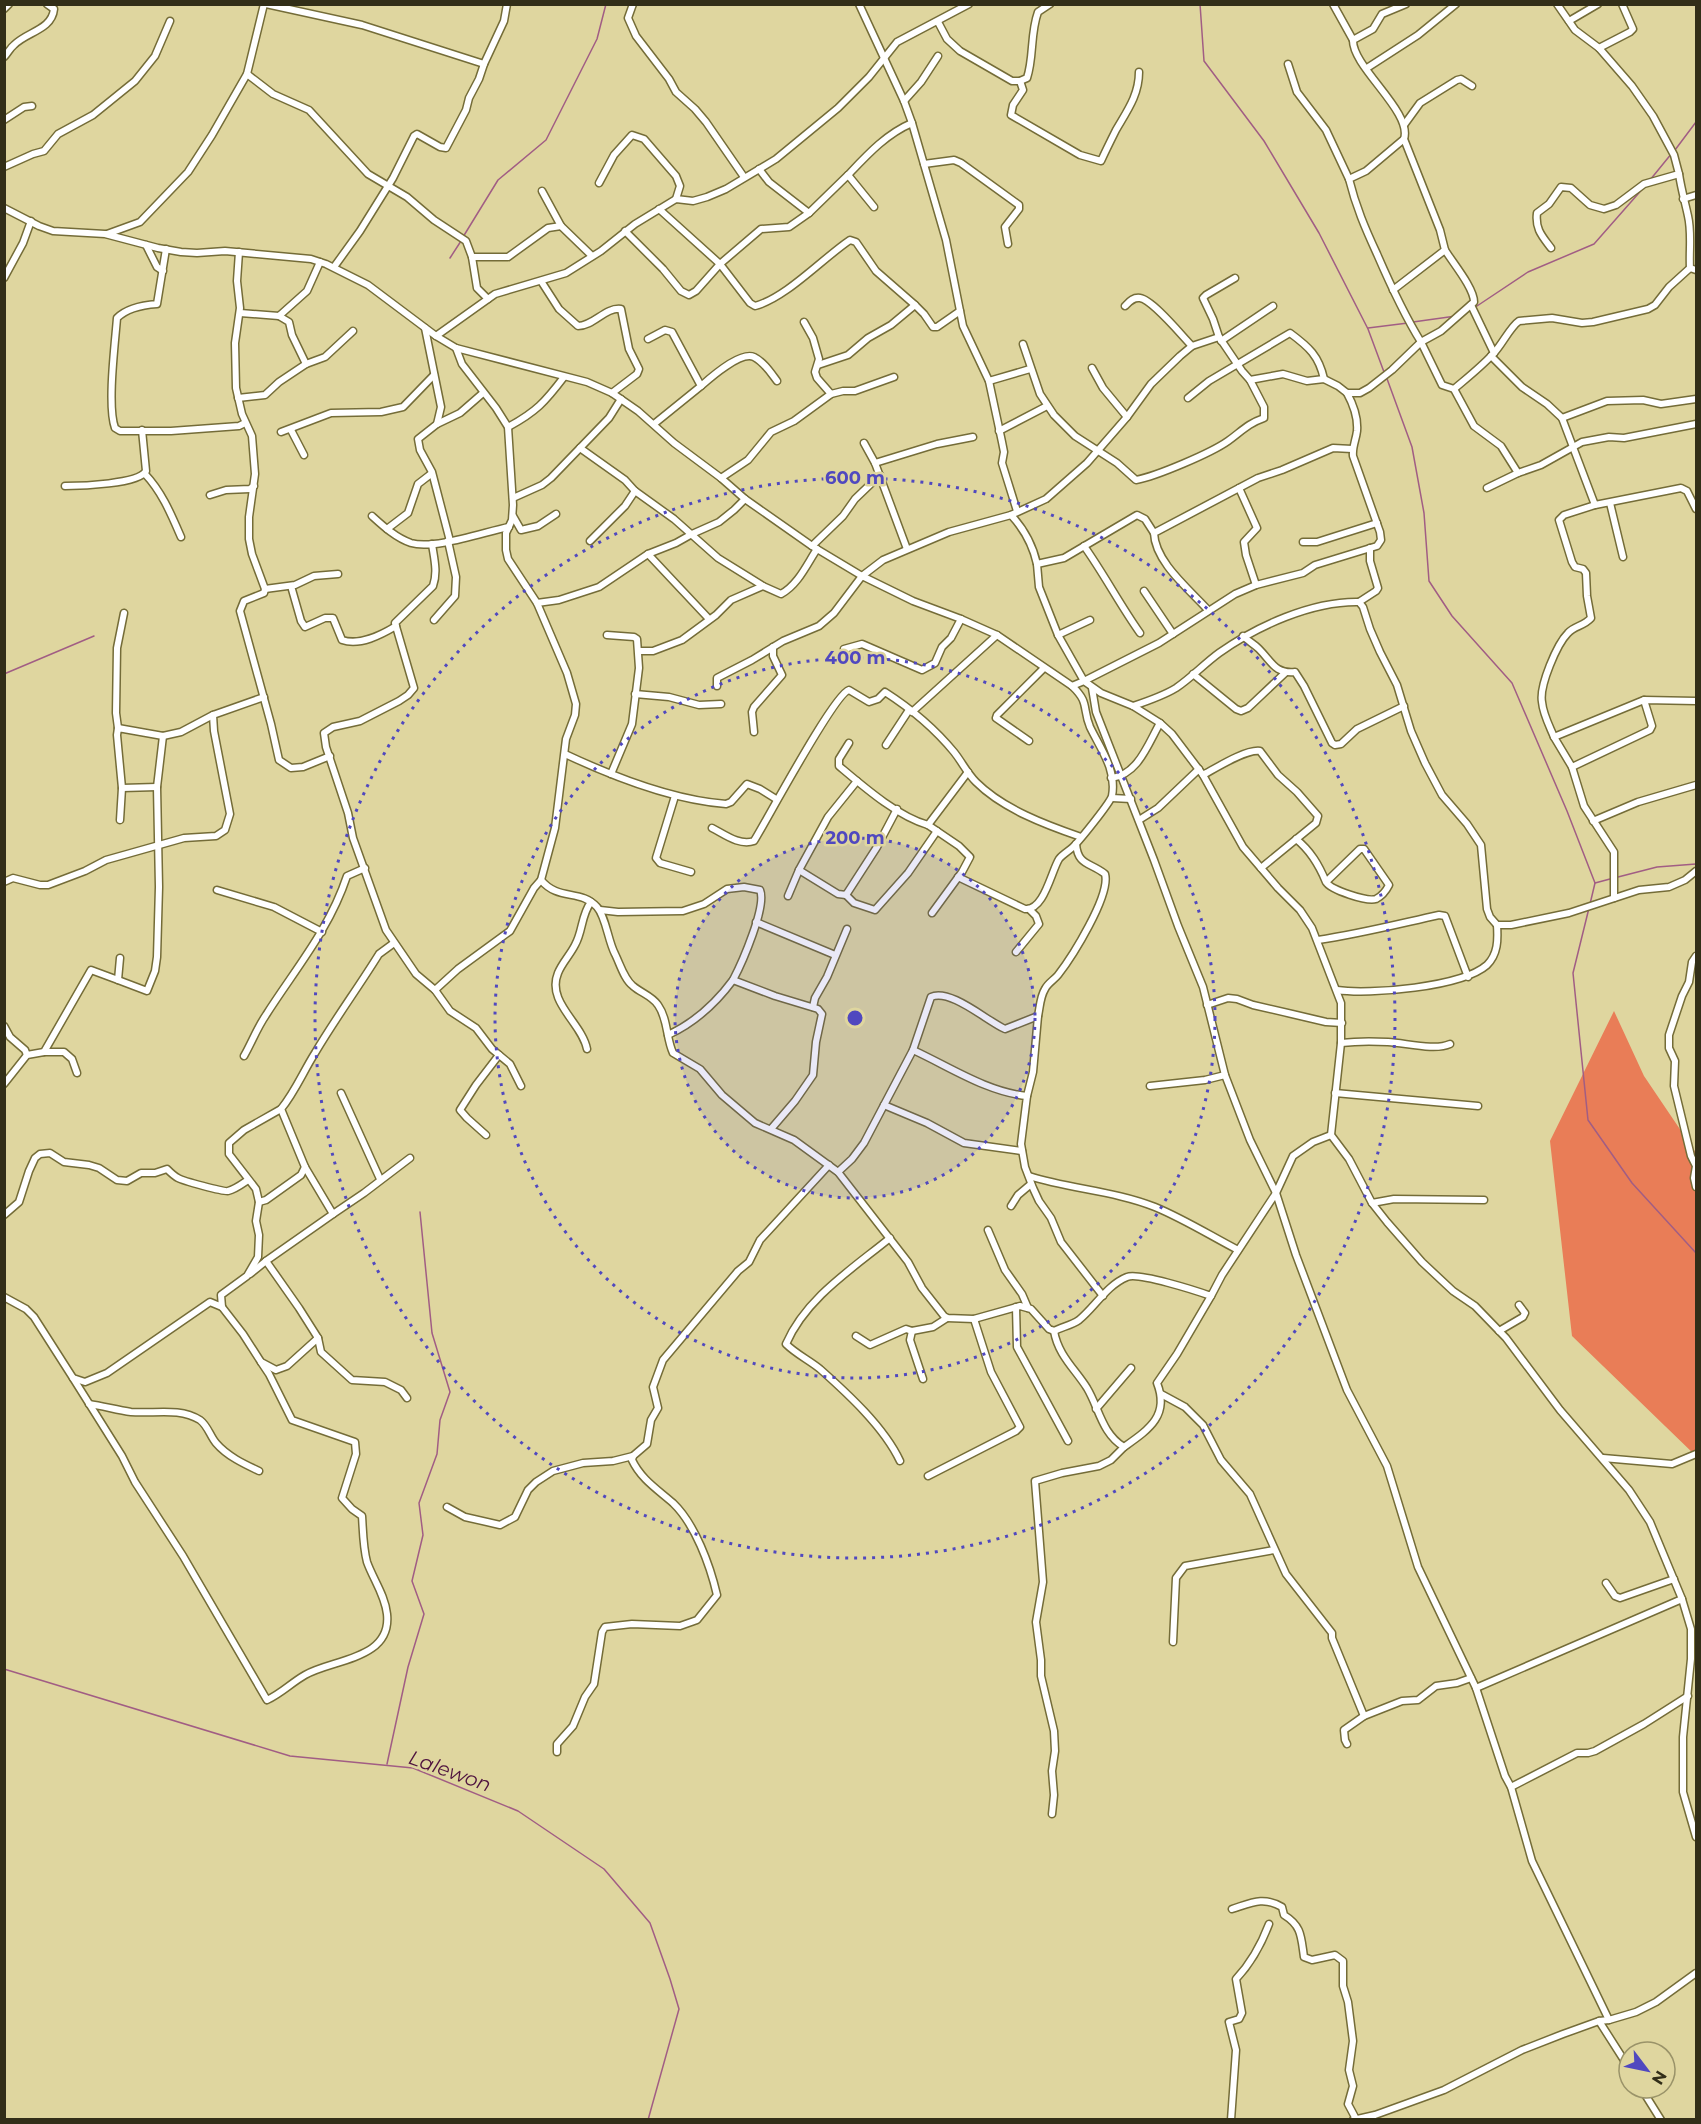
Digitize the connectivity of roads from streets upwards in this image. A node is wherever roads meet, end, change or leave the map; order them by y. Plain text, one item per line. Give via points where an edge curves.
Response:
1 (9, 4) edge
2 (47, 4) edge
3 (265, 4) edge
4 (507, 4) edge
5 (633, 4) edge
6 (859, 4) edge
7 (969, 4) edge
8 (1050, 4) edge
9 (1334, 4) edge
10 (1406, 4) edge
11 (1456, 4) edge
12 (1557, 4) edge
13 (1598, 4) edge
14 (1622, 4) edge
15 (56, 7) edge
16 (4, 9) edge
17 (170, 21) dead end
18 (1569, 21) junction
19 (938, 22) junction
20 (1353, 40) junction
21 (1599, 48) junction
22 (939, 56) dead end
23 (4, 57) edge
24 (884, 58) junction
25 (484, 64) junction
26 (1288, 64) dead end
27 (1367, 68) junction
28 (1139, 72) dead end
29 (247, 74) junction
30 (1020, 81) junction
31 (1472, 86) dead end
32 (904, 101) junction
33 (32, 106) dead end
34 (4, 120) edge
35 (912, 123) junction
36 (1404, 125) junction
37 (1404, 139) junction
38 (924, 164) junction
39 (4, 167) edge
40 (759, 169) junction
41 (1679, 174) junction
42 (848, 175) junction
43 (744, 177) junction
44 (1349, 179) junction
45 (599, 183) dead end
46 (388, 186) junction
47 (542, 191) dead end
48 (1696, 195) edge
49 (676, 199) junction
50 (1683, 199) junction
51 (874, 207) dead end
52 (4, 208) edge
53 (659, 208) junction
54 (809, 213) junction
55 (31, 221) junction
56 (561, 226) junction
57 (625, 231) junction
58 (105, 234) junction
59 (1008, 244) dead end
60 (146, 245) junction
61 (1551, 248) dead end
62 (166, 249) junction
63 (1445, 250) junction
64 (239, 252) junction
65 (592, 256) junction
66 (472, 257) junction
67 (321, 262) junction
68 (720, 264) junction
69 (334, 267) junction
70 (1693, 269) edge
71 (163, 271) junction
72 (4, 278) edge
73 (1235, 278) dead end
74 (541, 281) junction
75 (1393, 290) junction
76 (488, 299) junction
77 (915, 305) junction
78 (1471, 305) junction
79 (1125, 306) dead end
80 (1273, 306) dead end
81 (960, 311) junction
82 (240, 314) junction
83 (279, 316) junction
84 (804, 322) dead end
85 (425, 327) junction
86 (452, 327) junction
87 (353, 331) dead end
88 (436, 336) junction
89 (648, 339) dead end
90 (1220, 339) junction
91 (444, 341) junction
92 (1421, 342) junction
93 (1023, 344) dead end
94 (1192, 346) junction
95 (456, 348) junction
96 (1493, 354) junction
97 (306, 364) junction
98 (1237, 364) junction
99 (818, 365) junction
100 (1092, 368) dead end
101 (1030, 369) junction
102 (434, 375) junction
103 (564, 377) junction
104 (894, 377) dead end
105 (1250, 380) junction
106 (1324, 380) junction
107 (777, 381) dead end
108 (989, 381) junction
109 (701, 386) junction
110 (1454, 389) junction
111 (483, 393) junction
112 (612, 393) junction
113 (1347, 393) junction
114 (831, 394) junction
115 (238, 398) junction
116 (1188, 398) dead end
117 (621, 399) junction
118 (1696, 399) edge
119 (1047, 406) junction
120 (1127, 417) junction
121 (1562, 418) junction
122 (245, 423) junction
123 (437, 424) junction
124 (654, 424) junction
125 (1696, 424) edge
126 (508, 427) junction
127 (142, 430) junction
128 (291, 430) junction
129 (999, 430) junction
130 (281, 432) dead end
131 (973, 437) dead end
132 (864, 443) dead end
133 (1573, 446) junction
134 (580, 448) junction
135 (1352, 449) junction
136 (1098, 450) junction
137 (304, 455) dead end
138 (875, 463) junction
139 (145, 474) junction
140 (431, 474) junction
141 (1518, 474) junction
142 (880, 475) junction
143 (721, 478) junction
144 (254, 485) junction
145 (65, 486) dead end
146 (1239, 488) junction
147 (1487, 488) dead end
148 (635, 491) junction
149 (210, 495) dead end
150 (513, 498) junction
151 (745, 499) junction
152 (1610, 502) junction
153 (1595, 505) junction
154 (1696, 510) edge
155 (1014, 513) junction
156 (556, 514) dead end
157 (513, 515) junction
158 (372, 516) dead end
159 (1377, 523) junction
160 (508, 527) junction
161 (387, 529) junction
162 (1154, 533) junction
163 (692, 534) junction
164 (181, 537) dead end
165 (449, 541) junction
166 (590, 541) dead end
167 (1303, 542) dead end
168 (432, 544) junction
169 (1084, 546) junction
170 (814, 547) junction
171 (1370, 548) junction
172 (907, 549) junction
173 (648, 554) junction
174 (1623, 557) dead end
175 (1037, 564) junction
176 (338, 574) dead end
177 (862, 576) junction
178 (291, 585) junction
179 (1256, 585) junction
180 (763, 586) junction
181 (266, 589) junction
182 (1144, 591) dead end
183 (1359, 602) junction
184 (537, 603) junction
185 (1208, 610) junction
186 (124, 613) dead end
187 (709, 619) junction
188 (961, 619) junction
189 (434, 620) dead end
190 (1090, 620) dead end
191 (396, 626) junction
192 (1140, 633) dead end
193 (1173, 634) junction
194 (607, 635) dead end
195 (997, 635) junction
196 (1058, 635) junction
197 (1243, 636) junction
198 (773, 647) junction
199 (844, 649) dead end
200 (639, 651) junction
201 (1044, 668) junction
202 (1285, 673) junction
203 (1193, 674) junction
204 (1084, 681) junction
205 (1072, 686) junction
206 (717, 687) dead end
207 (1092, 688) junction
208 (635, 694) junction
209 (264, 697) junction
210 (1644, 700) junction
211 (1696, 701) edge
212 (721, 704) dead end
213 (1133, 706) junction
214 (1404, 706) junction
215 (911, 711) junction
216 (213, 715) junction
217 (1160, 723) junction
218 (118, 728) junction
219 (754, 732) dead end
220 (163, 736) junction
221 (1554, 737) junction
222 (1029, 741) dead end
223 (849, 743) dead end
224 (886, 745) dead end
225 (565, 754) junction
226 (330, 756) junction
227 (1572, 767) junction
228 (1199, 769) junction
229 (968, 772) junction
230 (611, 774) junction
231 (1203, 775) junction
232 (1122, 777) junction
233 (1112, 778) junction
234 (857, 781) junction
235 (1696, 785) edge
236 (157, 787) junction
237 (122, 788) junction
238 (675, 796) junction
239 (1112, 798) junction
240 (1131, 799) junction
241 (776, 800) junction
242 (897, 809) junction
243 (120, 820) dead end
244 (1139, 820) junction
245 (1593, 821) junction
246 (928, 825) junction
247 (712, 828) dead end
248 (937, 831) junction
249 (1081, 837) junction
250 (1296, 840) junction
251 (1076, 844) junction
252 (159, 845) junction
253 (365, 868) junction
254 (1261, 868) junction
255 (799, 870) junction
256 (1696, 871) edge
257 (691, 872) dead end
258 (958, 877) junction
259 (541, 880) junction
260 (4, 882) edge
261 (1326, 882) junction
262 (217, 890) dead end
263 (846, 895) junction
264 (788, 896) dead end
265 (1614, 898) junction
266 (591, 902) junction
267 (600, 909) junction
268 (1029, 909) junction
269 (932, 913) dead end
270 (756, 922) junction
271 (1497, 925) junction
272 (847, 929) dead end
273 (322, 932) junction
274 (1318, 940) junction
275 (394, 943) junction
276 (1016, 952) dead end
277 (835, 955) junction
278 (1696, 956) edge
279 (120, 958) dead end
280 (1468, 977) junction
281 (118, 980) junction
282 (733, 980) junction
283 (435, 990) junction
284 (1337, 990) junction
285 (1207, 1005) junction
286 (813, 1007) junction
287 (1038, 1016) junction
288 (1342, 1023) junction
289 (4, 1026) edge
290 (668, 1035) junction
291 (1341, 1042) junction
292 (1450, 1044) dead end
293 (587, 1048) dead end
294 (914, 1050) junction
295 (44, 1053) junction
296 (27, 1054) junction
297 (499, 1055) junction
298 (244, 1056) dead end
299 (77, 1073) dead end
300 (1225, 1075) junction
301 (4, 1084) edge
302 (521, 1086) dead end
303 (1150, 1086) dead end
304 (341, 1093) dead end
305 (1335, 1093) junction
306 (1027, 1096) junction
307 (884, 1105) junction
308 (1478, 1106) dead end
309 (281, 1109) junction
310 (771, 1129) junction
311 (486, 1135) dead end
312 (1331, 1135) junction
313 (1022, 1151) junction
314 (410, 1158) dead end
315 (830, 1166) junction
316 (305, 1167) junction
317 (838, 1172) junction
318 (1029, 1176) junction
319 (380, 1179) junction
320 (249, 1180) junction
321 (1031, 1184) junction
322 (1696, 1187) edge
323 (1276, 1193) junction
324 (1485, 1200) dead end
325 (259, 1202) junction
326 (1372, 1203) junction
327 (1011, 1206) dead end
328 (333, 1214) junction
329 (4, 1215) edge
330 (988, 1230) dead end
331 (890, 1238) junction
332 (1238, 1250) junction
333 (266, 1261) junction
334 (247, 1276) junction
335 (1103, 1296) junction
336 (1211, 1296) junction
337 (4, 1297) edge
338 (1519, 1305) dead end
339 (222, 1306) junction
340 (1016, 1308) junction
341 (1028, 1308) junction
342 (947, 1318) junction
343 (975, 1319) junction
344 (912, 1331) junction
345 (1054, 1331) junction
346 (1499, 1331) junction
347 (856, 1336) dead end
348 (318, 1338) junction
349 (261, 1362) junction
350 (1131, 1368) dead end
351 (73, 1378) junction
352 (923, 1379) dead end
353 (1161, 1394) junction
354 (407, 1398) dead end
355 (89, 1404) junction
356 (1096, 1409) junction
357 (1068, 1441) dead end
358 (1124, 1447) junction
359 (1696, 1454) edge
360 (633, 1456) junction
361 (1603, 1458) junction
362 (900, 1461) dead end
363 (259, 1471) dead end
364 (928, 1476) dead end
365 (447, 1507) dead end
366 (1274, 1550) junction
367 (1674, 1579) junction
368 (1606, 1583) dead end
369 (1682, 1599) junction
370 (1173, 1642) dead end
371 (1471, 1678) junction
372 (1476, 1688) junction
373 (1688, 1696) junction
374 (1364, 1716) junction
375 (1347, 1744) dead end
376 (557, 1752) dead end
377 (1510, 1787) junction
378 (1052, 1814) dead end
379 (1696, 1837) edge
380 (1232, 1909) dead end
381 (1269, 1924) dead end
382 (1696, 1973) edge
383 (1610, 2020) junction
384 (1599, 2021) junction
385 (1617, 2049) edge
386 (1648, 2100) edge
387 (1354, 2119) edge
388 (1231, 2120) edge
389 (1661, 2120) edge

1 - 16 street
2 - 15 street
3 - 25 street via 362,25
3 - 29 street
4 - 25 street via 504,21
5 - 43 street via 628,18 636,36
6 - 24 street
7 - 19 street
8 - 30 street via 1038,12 1030,68 1027,78
9 - 20 street
10 - 20 street via 1382,14 1373,29
11 - 27 street
12 - 18 street
13 - 18 street
14 - 21 street via 1633,29
15 - 23 street via 40,30 15,43
17 - 39 street via 155,56 135,81 93,115 58,134 44,151
18 - 21 street
19 - 24 street via 897,42
19 - 30 street via 947,39 960,51 1012,81
20 - 27 street via 1355,52
21 - 41 street via 1659,125
22 - 32 street
24 - 32 street
24 - 40 street via 838,108
25 - 46 street via 446,148 417,134
26 - 44 street via 1297,92 1326,130
27 - 36 street
28 - 30 street via 1139,85 1129,111 1101,160 1080,155 1011,115 1023,90
29 - 46 street via 273,94 309,110 368,174
29 - 58 street via 188,172 140,222
31 - 36 street via 1457,80 1420,103
32 - 35 street
33 - 34 street
35 - 38 street
35 - 42 street via 874,147
36 - 37 street
37 - 44 street via 1366,171
37 - 63 street
38 - 59 street via 954,160 961,163 1019,205 1005,227
38 - 81 street via 946,240
40 - 43 street
40 - 54 street via 769,182
41 - 50 street
41 - 61 street via 1644,184 1604,209 1590,206 1571,188 1562,187 1537,213 1539,234
42 - 51 street
42 - 54 street
43 - 49 street via 697,201
44 - 75 street via 1353,200
45 - 49 street via 614,155 633,135 644,139 676,176 680,186
46 - 66 street via 466,241
46 - 69 street
47 - 56 street
48 - 50 street
49 - 53 street
50 - 70 street
52 - 55 street
53 - 57 street
53 - 68 street
54 - 68 street via 789,227 761,229
55 - 58 street via 53,231
55 - 72 street
56 - 65 street
56 - 66 street via 548,228 508,257
57 - 65 street
57 - 68 street via 686,294 693,294
58 - 60 street
60 - 62 street
60 - 71 street
62 - 64 street
62 - 71 street
63 - 75 street
63 - 78 street via 1474,298
64 - 67 street
64 - 82 street
65 - 74 street via 566,273
66 - 76 street via 477,288
67 - 69 street
67 - 83 street via 307,291
68 - 77 street via 755,306 791,285 850,240 856,242 876,271
69 - 85 street via 368,285
70 - 96 street via 1648,309 1593,322 1552,318 1519,321
71 - 127 street via 157,304 134,308 117,318 112,420 117,430
73 - 90 street via 1203,296
74 - 76 street
74 - 112 street via 559,309 578,326 612,309 621,309 629,349 639,369
75 - 92 street
76 - 86 street
77 - 81 street via 933,327
77 - 99 street via 848,356
78 - 92 street via 1441,331
78 - 96 street
79 - 94 street via 1139,297 1144,299
80 - 90 street
81 - 108 street
82 - 83 street
82 - 115 street via 234,362
83 - 97 street via 289,322
84 - 99 street via 813,338
85 - 88 street
85 - 102 street
86 - 88 street
86 - 91 street
87 - 97 street via 325,357
88 - 91 street
89 - 109 street via 665,330 672,332
90 - 94 street
90 - 98 street
91 - 95 street
92 - 110 street via 1442,385
92 - 113 street via 1365,391
93 - 101 street
94 - 120 street via 1151,384
95 - 103 street
95 - 111 street via 462,364
96 - 110 street
96 - 121 street via 1522,387
97 - 115 street via 265,395
98 - 105 street
98 - 106 street via 1290,333 1313,352
98 - 116 street
99 - 114 street via 817,378
100 - 120 street
101 - 108 street
101 - 119 street
102 - 123 street via 441,407
102 - 128 street via 403,407 381,412 331,413
103 - 112 street
103 - 126 street via 532,414
104 - 114 street via 855,391
105 - 106 street via 1282,374 1307,381
105 - 136 street via 1265,416 1245,426 1227,442 1197,456 1136,480
106 - 113 street
107 - 109 street via 753,356 745,356
108 - 129 street
109 - 124 street
110 - 141 street via 1474,426 1501,446
111 - 123 street via 460,413
111 - 126 street
112 - 117 street
113 - 135 street via 1357,421
114 - 143 street via 794,421 771,432 748,460
115 - 122 street
117 - 124 street
117 - 134 street
118 - 121 street via 1661,405 1643,400 1607,401
119 - 129 street
119 - 136 street via 1076,436
120 - 136 street
121 - 133 street
122 - 127 street via 222,428
122 - 144 street via 252,436
123 - 140 street via 418,439
124 - 143 street
125 - 133 street
126 - 150 street
127 - 139 street
128 - 130 street
128 - 137 street
129 - 155 street
131 - 138 street
132 - 138 street
133 - 141 street
133 - 153 street
134 - 148 street
134 - 150 street via 542,485
135 - 146 street via 1332,447
135 - 159 street
136 - 155 street via 1046,499
138 - 142 street
139 - 145 street via 135,479
139 - 164 street via 170,510
140 - 161 street via 417,484 408,513
140 - 165 street
141 - 147 street
142 - 170 street
142 - 172 street
143 - 151 street
144 - 149 street via 250,489
144 - 181 street via 249,540
146 - 162 street
146 - 179 street via 1257,528 1244,542
148 - 163 street
148 - 166 street
150 - 157 street
151 - 163 street via 719,522
151 - 170 street
152 - 153 street
152 - 154 street via 1681,488 1687,491
152 - 174 street
153 - 221 street via 1559,520 1572,562 1586,573 1591,618 1563,639 1542,689 1545,716
155 - 172 street
155 - 175 street
156 - 157 street via 538,526 520,530
157 - 160 street
158 - 161 street
159 - 167 street via 1317,542
159 - 171 street via 1380,543
160 - 165 street
160 - 184 street via 508,559
161 - 168 street via 411,543
162 - 169 street via 1145,519 1137,515
162 - 185 street via 1159,554
163 - 173 street
163 - 180 street via 718,558
165 - 168 street
165 - 189 street via 456,577 455,596
168 - 191 street via 436,569 433,586 401,616
169 - 175 street via 1064,558
169 - 192 street
170 - 177 street
170 - 180 street via 798,579 785,592
171 - 179 street
171 - 183 street via 1378,588
172 - 177 street
173 - 184 street via 599,587
173 - 187 street
175 - 196 street via 1039,587
176 - 178 street via 314,576
177 - 188 street
177 - 198 street via 829,619
178 - 181 street
178 - 191 street via 305,627 333,618 342,640 348,642 370,639
179 - 185 street
180 - 187 street via 731,600
181 - 209 street via 244,601 240,611
182 - 193 street
183 - 197 street via 1323,604
183 - 214 street
184 - 225 street via 576,704
185 - 193 street
186 - 218 street via 117,648
187 - 200 street via 681,640 653,651
188 - 195 street
188 - 199 street via 935,663 927,669 862,644
190 - 196 street
191 - 226 street via 414,688 408,696 360,721 324,733
193 - 204 street
194 - 200 street via 634,637
195 - 201 street
195 - 215 street
196 - 204 street
197 - 202 street
197 - 203 street
198 - 206 street via 719,675
198 - 219 street via 782,675 754,707
200 - 208 street
201 - 205 street
201 - 222 street via 996,718
202 - 203 street via 1241,711
202 - 214 street via 1295,672 1299,677 1335,745 1357,729
203 - 213 street via 1176,688
204 - 205 street
204 - 207 street
205 - 233 street via 1085,701 1089,724 1106,754
207 - 213 street
207 - 232 street via 1096,712
208 - 212 street via 699,705
208 - 230 street via 632,724
209 - 216 street
209 - 226 street via 279,760 284,765 303,767
210 - 211 street
210 - 221 street
210 - 227 street via 1650,730
213 - 217 street
214 - 271 street via 1411,731 1442,795 1481,845 1487,909
215 - 224 street
215 - 229 street via 953,751
215 - 241 street via 885,692 869,702 845,691
216 - 220 street via 181,732
216 - 252 street via 231,814 225,830 216,836 184,838
217 - 228 street
217 - 232 street via 1133,769
218 - 220 street
218 - 237 street
220 - 236 street
221 - 227 street
223 - 234 street via 837,762
225 - 230 street
225 - 259 street via 555,828
226 - 253 street
227 - 245 street via 1584,807
228 - 231 street
228 - 244 street via 1158,808
229 - 246 street
229 - 249 street via 1004,803
230 - 238 street
231 - 250 street via 1260,751 1318,816 1316,823
231 - 254 street via 1243,847
232 - 233 street
232 - 240 street
233 - 239 street
234 - 242 street
234 - 255 street via 828,817
235 - 245 street via 1638,802
236 - 237 street
236 - 252 street
237 - 243 street
238 - 241 street via 726,804 747,784
238 - 257 street via 656,858 660,863
239 - 240 street
239 - 249 street
240 - 244 street
241 - 247 street via 750,843
242 - 246 street
242 - 263 street
244 - 285 street
245 - 265 street via 1614,852
246 - 248 street
248 - 258 street via 969,854 969,861
248 - 263 street via 908,873 875,910
249 - 251 street
250 - 254 street
250 - 261 street via 1313,857
251 - 268 street via 1061,856 1041,899
251 - 287 street via 1082,862 1105,874 1107,880 1092,919 1071,956 1044,990
252 - 260 street via 106,860 48,885 13,878
252 - 281 street via 155,971 147,991
253 - 273 street via 347,876
253 - 275 street via 376,905
254 - 274 street via 1300,910
255 - 263 street
255 - 264 street
256 - 265 street via 1669,887
258 - 268 street
258 - 269 street
259 - 266 street via 556,893
259 - 283 street via 510,931
261 - 261 street via 1364,849 1389,885 1379,898 1372,900 1332,888
262 - 273 street via 274,907
265 - 271 street via 1569,913
266 - 267 street
266 - 293 street via 555,985
267 - 270 street via 683,911 704,904 727,889 744,887 762,893
267 - 290 street via 613,950 629,982 657,1004
268 - 276 street via 1039,924
270 - 277 street
270 - 282 street
271 - 280 street via 1496,951 1488,964
272 - 277 street
273 - 298 street via 268,1012
274 - 280 street via 1445,916
274 - 284 street
275 - 283 street via 416,974
275 - 309 street via 380,954
277 - 286 street
278 - 322 street via 1669,1035 1669,1048 1676,1061 1674,1086 1696,1166
279 - 281 street
280 - 284 street via 1398,989
281 - 295 street via 92,970
282 - 286 street
282 - 290 street via 708,1007
283 - 297 street via 450,1011 476,1028
284 - 288 street
285 - 288 street via 1237,999
285 - 300 street
286 - 310 street via 822,1014 813,1075
287 - 294 street via 1005,1029 960,1003 934,995 928,1002
287 - 306 street
288 - 291 street
289 - 296 street
290 - 310 street via 676,1057 700,1069 722,1095 755,1123
291 - 292 street via 1387,1041 1438,1047
291 - 305 street
294 - 306 street via 972,1079
294 - 307 street
295 - 296 street
295 - 299 street via 63,1052 72,1059
296 - 301 street
297 - 302 street via 513,1067
297 - 311 street via 460,1110
300 - 303 street
300 - 323 street
304 - 319 street
305 - 308 street
305 - 312 street
306 - 313 street
307 - 313 street via 964,1143
307 - 317 street via 858,1151
309 - 316 street
309 - 320 street via 229,1143 229,1154
310 - 315 street
312 - 323 street via 1293,1156
312 - 326 street via 1349,1159
313 - 318 street
314 - 319 street
315 - 317 street
315 - 360 street via 760,1240 749,1262 663,1360 653,1387 658,1408 651,1420 647,1444
316 - 325 street via 301,1174
316 - 328 street
317 - 331 street
318 - 321 street
318 - 332 street via 1156,1208
319 - 328 street
320 - 325 street
320 - 329 street via 226,1192 178,1178 167,1169 141,1173 127,1181 117,1180 99,1168 64,1162 50,1153 40,1154 28,1171 20,1202
321 - 327 street
321 - 335 street via 1061,1242
323 - 332 street
323 - 371 street via 1347,1390 1387,1466 1418,1567
324 - 326 street via 1403,1198
325 - 334 street via 258,1257
326 - 346 street via 1422,1262
328 - 333 street
330 - 341 street via 1005,1270
331 - 342 street
331 - 362 street via 830,1286 801,1319 786,1344 819,1368 879,1427
332 - 336 street
333 - 334 street
333 - 348 street
334 - 339 street via 220,1295
335 - 336 street via 1128,1276
335 - 345 street via 1077,1321
336 - 353 street via 1157,1383
337 - 351 street via 34,1317
338 - 346 street via 1523,1317
339 - 349 street
339 - 351 street via 210,1302 107,1373 85,1382
340 - 341 street
340 - 343 street
340 - 357 street via 1017,1347
341 - 345 street
342 - 343 street
342 - 344 street via 933,1327
343 - 364 street via 991,1372 1020,1427
344 - 347 street via 906,1329 870,1344
344 - 352 street via 910,1340
345 - 356 street via 1063,1356 1088,1389
346 - 361 street
348 - 349 street via 287,1366 276,1370
348 - 354 street via 321,1352 352,1380 385,1382
349 - 355 street via 292,1420 356,1442 342,1498 362,1516 367,1560 387,1612 387,1626 378,1642 364,1653 307,1674 267,1700
350 - 356 street
351 - 355 street
353 - 358 street via 1155,1421
353 - 366 street via 1185,1407 1203,1425 1221,1460 1250,1494
355 - 363 street via 130,1412 174,1411 201,1420 223,1450
356 - 358 street via 1101,1421
358 - 378 street via 1098,1466 1035,1481 1043,1582 1036,1622 1041,1676 1054,1731
359 - 361 street via 1672,1464
360 - 365 street via 553,1471 528,1490 515,1517 500,1525 465,1517
360 - 376 street via 639,1474 674,1504 697,1536 717,1595 697,1620 680,1626 605,1627 594,1684 573,1726 557,1744
361 - 367 street via 1650,1522
366 - 370 street via 1185,1566 1176,1578
366 - 374 street via 1286,1574 1332,1633
367 - 368 street via 1620,1598
367 - 369 street
369 - 372 street
369 - 373 street via 1691,1629
371 - 372 street
371 - 374 street via 1436,1686 1418,1700 1402,1701
372 - 377 street
373 - 377 street via 1595,1750 1577,1753
373 - 379 street via 1683,1792
374 - 375 street via 1344,1730
377 - 383 street via 1532,1861
380 - 387 street via 1257,1901 1272,1902 1282,1907 1284,1915 1299,1929 1304,1957 1312,1960 1335,1955 1343,1960 1343,1986 1353,2041 1349,2070 1353,2086 1348,2104
381 - 388 street via 1262,1944 1236,1979 1242,2013 1239,2019 1229,2022 1236,2050
382 - 383 street via 1656,2002
383 - 384 street
384 - 385 street
384 - 387 street via 1522,2049 1444,2090
386 - 389 street

